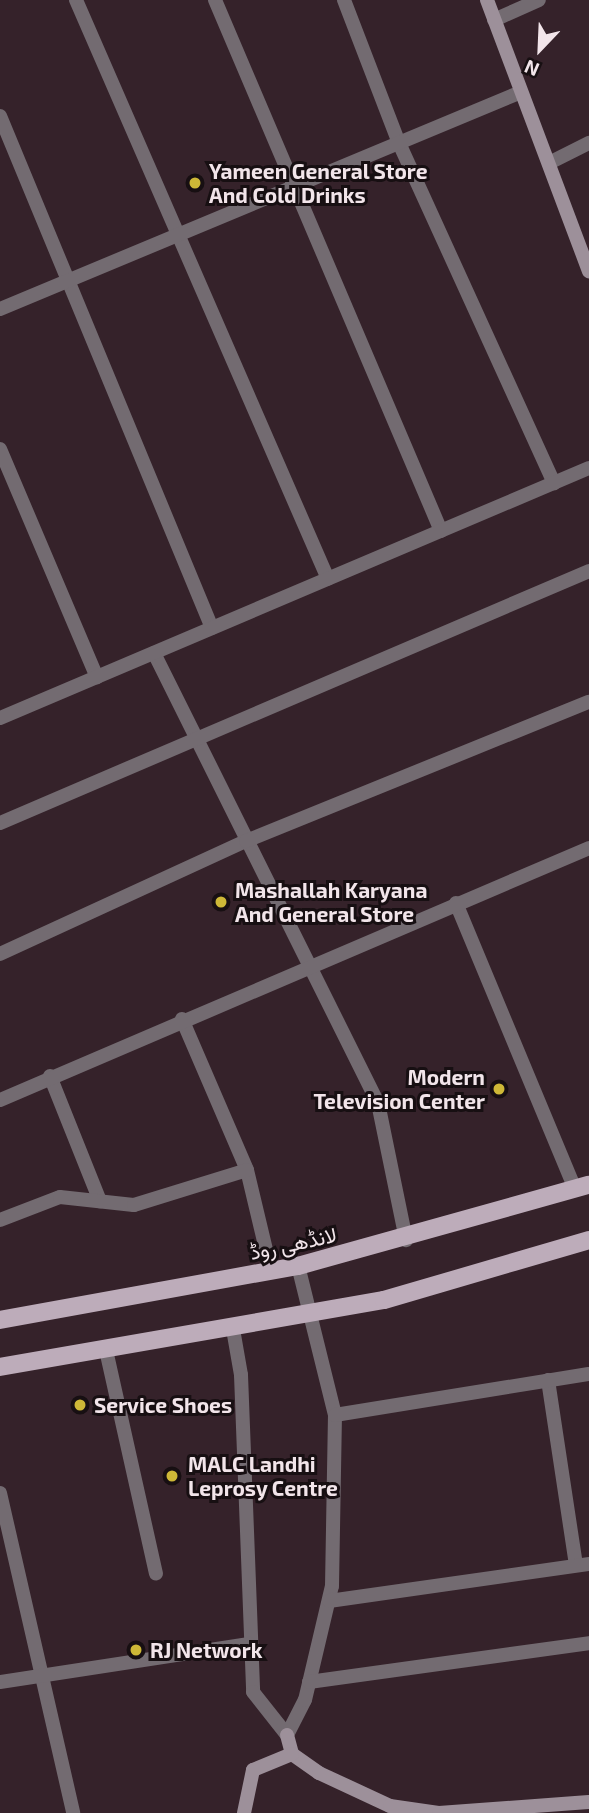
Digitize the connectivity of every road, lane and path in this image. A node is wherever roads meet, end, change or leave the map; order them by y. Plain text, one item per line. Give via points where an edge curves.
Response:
1 (76, 0) edge
2 (215, 0) edge
3 (344, 0) edge
4 (487, 0) edge
5 (539, 0) edge
6 (494, 20) junction
7 (521, 92) junction
8 (0, 116) edge
9 (399, 143) junction
10 (589, 143) edge
11 (549, 163) junction
12 (291, 186) junction
13 (177, 237) junction
14 (589, 271) edge
15 (68, 279) junction
16 (0, 309) edge
17 (0, 449) edge
18 (589, 468) edge
19 (554, 483) junction
20 (441, 531) junction
21 (589, 571) edge
22 (328, 579) junction
23 (212, 628) junction
24 (154, 653) junction
25 (97, 677) junction
26 (589, 702) edge
27 (0, 718) edge
28 (195, 738) junction
29 (0, 823) edge
30 (246, 841) junction
31 (589, 848) edge
32 (456, 903) junction
33 (0, 954) edge
34 (307, 964) junction
35 (182, 1019) junction
36 (50, 1076) junction
37 (0, 1100) edge
38 (247, 1170) junction
39 (582, 1187) edge
40 (100, 1201) junction
41 (0, 1220) edge
42 (406, 1240) junction
43 (589, 1240) edge
44 (298, 1266) junction
45 (271, 1271) junction
46 (312, 1315) junction
47 (0, 1320) edge
48 (233, 1329) junction
49 (107, 1350) junction
50 (0, 1367) edge
51 (589, 1374) edge
52 (548, 1380) junction
53 (335, 1415) junction
54 (0, 1493) edge
55 (583, 1564) edge
56 (156, 1573) dead end
57 (328, 1601) junction
58 (589, 1643) edge
59 (248, 1644) junction
60 (42, 1673) junction
61 (0, 1682) edge
62 (309, 1682) junction
63 (287, 1735) junction
64 (292, 1754) junction
65 (589, 1802) edge
66 (73, 1813) edge
67 (244, 1813) edge

1 - 13 street
2 - 12 street
3 - 9 street
4 - 6 street
5 - 6 street
6 - 7 street
7 - 9 street
7 - 11 street
8 - 15 street
9 - 12 street
9 - 19 street
10 - 11 street
11 - 14 street
12 - 13 street
12 - 20 street
13 - 15 street
13 - 22 street
15 - 16 street
15 - 23 street
17 - 25 street
18 - 19 street
19 - 20 street
20 - 22 street
21 - 28 street
22 - 23 street
23 - 24 street
24 - 25 street
24 - 28 street
25 - 27 street
26 - 30 street
28 - 29 street
28 - 30 street
30 - 33 street
30 - 34 street
31 - 32 street
32 - 34 street
32 - 39 street
34 - 35 street
34 - 42 street via 378,1103
35 - 36 street
35 - 38 street
36 - 37 street
36 - 40 street
38 - 40 street via 134,1205
38 - 45 street
39 - 42 main road, لانڈھی روڈ
40 - 41 street via 60,1197
42 - 44 main road, لانڈھی روڈ
43 - 46 main road
44 - 45 main road, لانڈھی روڈ
44 - 46 street
45 - 47 main road, لانڈھی روڈ
46 - 48 main road
46 - 53 street
48 - 49 main road
48 - 59 street via 241,1375
49 - 50 main road
49 - 56 street
51 - 52 street
52 - 53 street
52 - 55 street
53 - 57 street
54 - 60 street
55 - 57 street
57 - 62 street
58 - 62 street
59 - 60 street
59 - 63 street via 253,1692
60 - 61 street
60 - 66 street
62 - 63 street
63 - 64 street
64 - 65 street via 390,1806 439,1813
64 - 67 street via 253,1770

